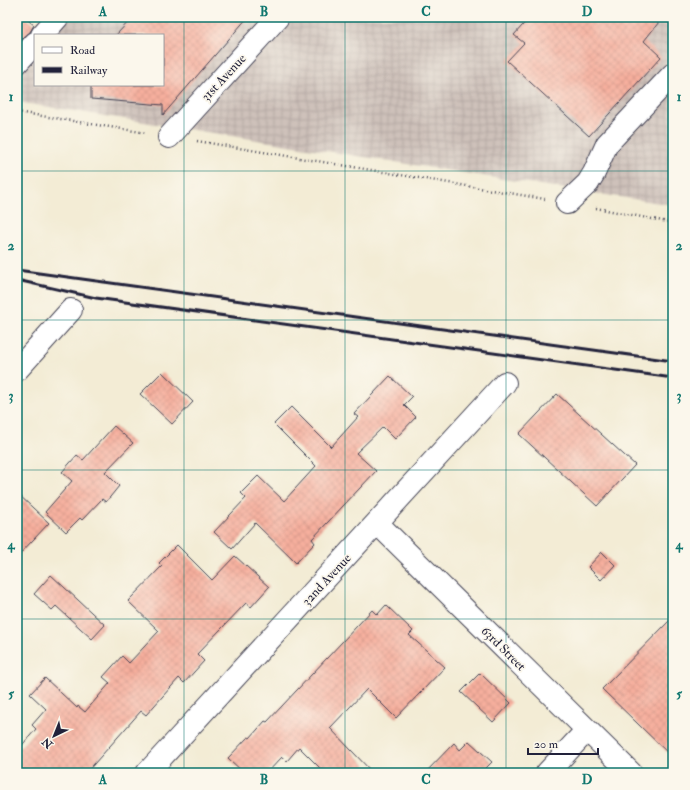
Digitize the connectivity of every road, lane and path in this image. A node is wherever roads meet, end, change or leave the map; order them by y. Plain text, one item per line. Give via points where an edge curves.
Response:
1 (58, 17) edge
2 (278, 17) edge
3 (43, 34) edge
4 (34, 44) edge
5 (17, 62) edge
6 (673, 74) edge
7 (17, 112) edge
8 (169, 136) junction
9 (567, 202) junction
10 (673, 223) edge
11 (71, 310) dead end
12 (17, 370) edge
13 (505, 383) dead end
14 (377, 523) junction
15 (587, 730) junction
16 (147, 773) edge
17 (547, 773) edge
18 (631, 773) edge

1 - 3 street
2 - 8 street, 31st Avenue
4 - 5 street
6 - 9 street via 607,144 588,183
7 - 8 path
8 - 9 path
9 - 10 path
11 - 12 street
13 - 14 street, 32nd Avenue
14 - 15 street, 63rd Street
14 - 16 street, 32nd Avenue
15 - 17 street
15 - 18 street, 63rd Street

